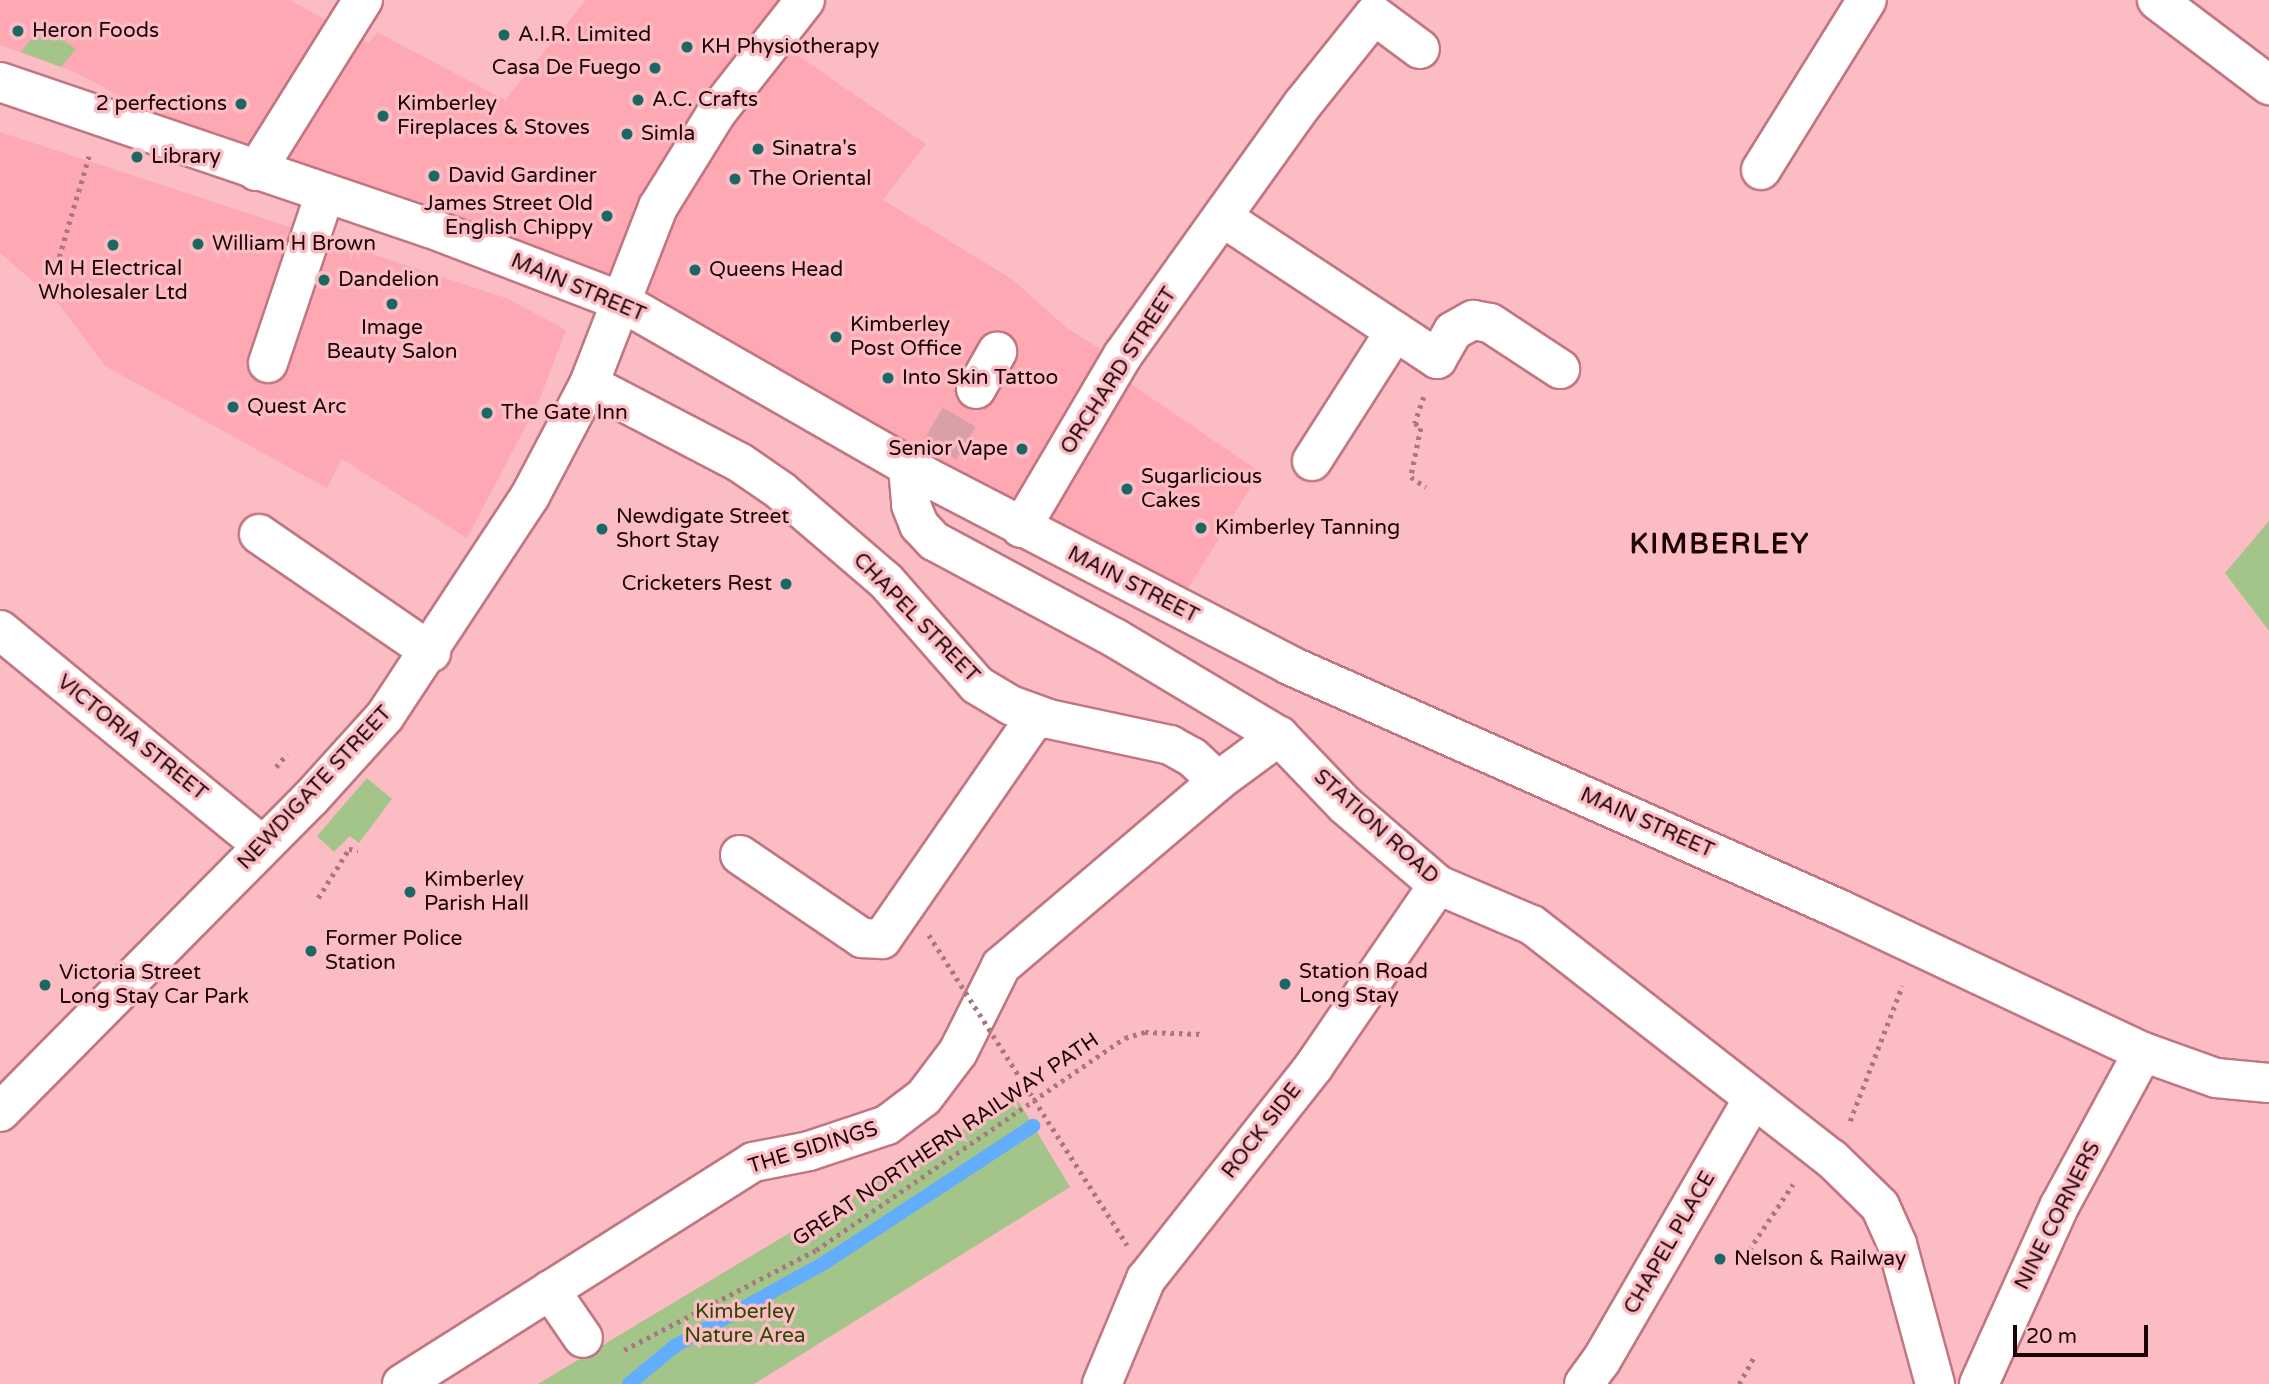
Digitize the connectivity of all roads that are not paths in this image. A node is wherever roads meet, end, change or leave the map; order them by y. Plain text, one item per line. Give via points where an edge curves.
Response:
1 (363, 0) edge
2 (805, 0) edge
3 (1867, 0) edge
4 (2157, 0) edge
5 (1420, 49) dead end
6 (0, 82) edge
7 (2269, 85) edge
8 (1761, 170) dead end
9 (256, 171) junction
10 (325, 194) junction
11 (1222, 217) junction
12 (618, 300) junction
13 (1395, 331) junction
14 (997, 352) dead end
15 (268, 363) dead end
16 (1560, 369) dead end
17 (589, 384) junction
18 (976, 389) tunnel mouth
19 (1312, 461) dead end
20 (924, 464) junction
21 (1021, 528) junction
22 (259, 534) dead end
23 (0, 630) edge
24 (431, 652) junction
25 (1037, 715) junction
26 (1279, 736) junction
27 (1218, 781) junction
28 (263, 846) junction
29 (740, 855) dead end
30 (1438, 885) junction
31 (2143, 1052) junction
32 (2269, 1083) edge
33 (1753, 1099) junction
34 (0, 1112) edge
35 (550, 1290) junction
36 (583, 1338) dead end
37 (402, 1384) edge
38 (1101, 1384) edge
39 (1584, 1384) edge
40 (1935, 1384) edge
41 (1979, 1384) edge

1 - 9 street
2 - 12 street, NEWDIGATE STREET via 717,113 658,207
3 - 8 street
4 - 7 street
5 - 11 street, ORCHARD STREET via 1374,15
6 - 9 street, MAIN STREET
9 - 10 street, MAIN STREET
10 - 12 street, MAIN STREET via 430,228
10 - 15 street
11 - 13 street
11 - 21 street, ORCHARD STREET via 1124,355
12 - 17 street, NEWDIGATE STREET
12 - 20 street, MAIN STREET
13 - 16 street via 1437,359 1453,331 1473,320 1490,323
13 - 19 street
14 - 18 street
17 - 24 street, NEWDIGATE STREET via 530,496
17 - 25 street, CHAPEL STREET via 739,462 781,491 886,581 977,685
20 - 21 street, MAIN STREET
20 - 26 street, STATION ROAD via 911,505 919,525 934,541 1115,638
21 - 31 street, MAIN STREET via 1289,666 1839,909
22 - 24 street
23 - 28 street, VICTORIA STREET
24 - 28 street, NEWDIGATE STREET via 352,755
25 - 27 street, CHAPEL STREET via 1170,745 1192,757
25 - 29 street via 882,939 862,938
26 - 27 street, THE SIDINGS
26 - 30 street, STATION ROAD via 1345,805
27 - 35 street, THE SIDINGS via 1001,966 958,1052 924,1097 887,1125 753,1162
28 - 34 street, NEWDIGATE STREET
30 - 33 street, STATION ROAD via 1532,925
30 - 38 street, ROCK SIDE via 1314,1066 1146,1279
31 - 32 street, MAIN STREET via 2216,1078
31 - 41 street, NINE CORNERS via 2060,1205
33 - 39 street, CHAPEL PLACE
33 - 40 street, STATION ROAD via 1817,1148 1880,1206 1897,1244
35 - 36 street
35 - 37 street, THE SIDINGS

